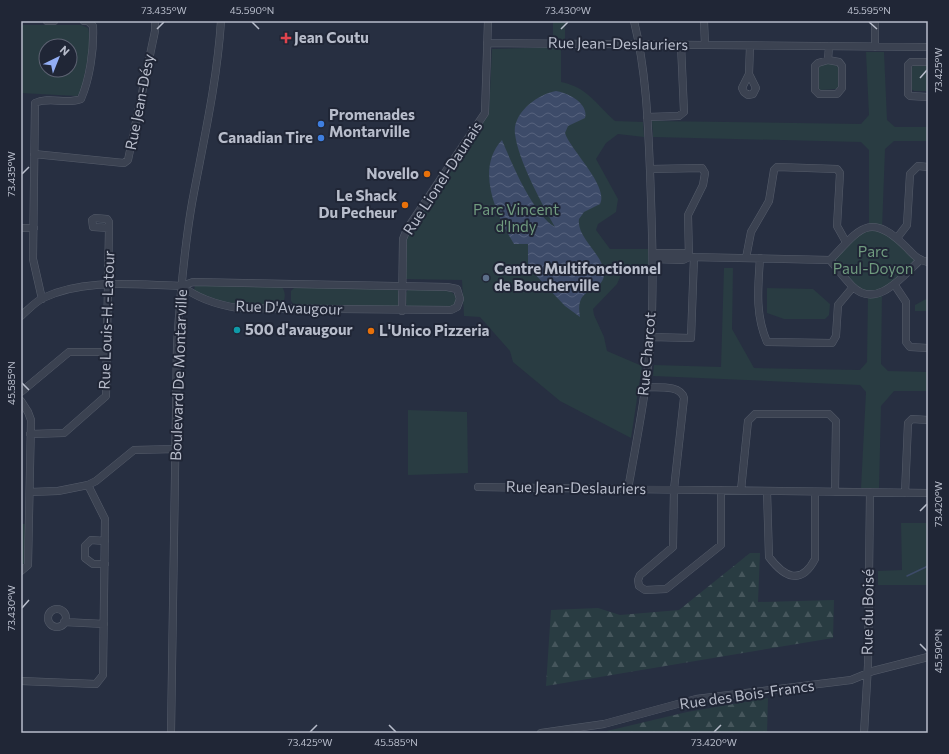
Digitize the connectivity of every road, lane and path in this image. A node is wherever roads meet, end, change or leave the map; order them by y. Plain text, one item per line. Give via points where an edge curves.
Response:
1 (47, 21) edge
2 (54, 21) edge
3 (84, 21) edge
4 (155, 21) edge
5 (221, 21) edge
6 (488, 21) edge
7 (634, 21) edge
8 (704, 21) edge
9 (875, 21) edge
10 (487, 43) junction
11 (640, 44) junction
12 (681, 45) junction
13 (705, 45) junction
14 (750, 46) junction
15 (829, 46) junction
16 (875, 47) junction
17 (926, 47) edge
18 (828, 60) junction
19 (925, 61) edge
20 (749, 74) dead end
21 (928, 97) edge
22 (647, 117) junction
23 (34, 154) junction
24 (928, 167) edge
25 (650, 169) junction
26 (21, 228) edge
27 (34, 228) junction
28 (109, 228) dead end
29 (897, 238) junction
30 (846, 242) junction
31 (653, 256) junction
32 (691, 257) junction
33 (746, 258) junction
34 (760, 258) junction
35 (830, 260) junction
36 (919, 261) junction
37 (928, 262) edge
38 (894, 284) junction
39 (109, 285) junction
40 (182, 286) junction
41 (402, 286) junction
42 (853, 287) junction
43 (42, 299) junction
44 (402, 311) junction
45 (21, 316) edge
46 (650, 337) junction
47 (928, 348) edge
48 (106, 352) junction
49 (645, 387) junction
50 (21, 392) edge
51 (21, 401) edge
52 (928, 420) edge
53 (30, 434) junction
54 (176, 449) junction
55 (88, 485) junction
56 (478, 486) dead end
57 (628, 489) junction
58 (674, 489) junction
59 (721, 490) junction
60 (741, 490) junction
61 (768, 491) junction
62 (30, 492) junction
63 (815, 492) junction
64 (835, 492) junction
65 (870, 492) junction
66 (905, 493) junction
67 (928, 493) edge
68 (105, 541) junction
69 (105, 564) junction
70 (21, 571) edge
71 (64, 622) dead end
72 (104, 624) junction
73 (928, 657) edge
74 (867, 674) junction
75 (21, 681) edge
76 (171, 733) edge
77 (541, 733) edge
78 (864, 733) edge

1 - 2 street
3 - 23 street via 93,26 94,40 81,99 41,100 35,103
4 - 23 street, Rue Jean-Désy via 128,160 124,163
5 - 40 street, Boulevard De Montarville
6 - 10 street, Rue Lionel-Daunais
7 - 11 street, Rue Charcot
8 - 13 street
9 - 16 street
10 - 11 street, Rue Jean-Deslauriers
10 - 41 street, Rue Lionel-Daunais via 486,113 407,229 403,239
11 - 12 street, Rue Jean-Deslauriers
11 - 22 street, Rue Charcot
12 - 13 street, Rue Jean-Deslauriers
12 - 22 street via 684,112 679,116
13 - 14 street, Rue Jean-Deslauriers
14 - 15 street, Rue Jean-Deslauriers
14 - 20 street
15 - 16 street, Rue Jean-Deslauriers
15 - 18 street
16 - 17 street, Rue Jean-Deslauriers
17 - 19 street, Rue Jean-Deslauriers
18 - 18 street via 839,62 842,66 842,88 837,94 819,94 815,90 815,66
19 - 21 street, Rue Jean-Deslauriers via 911,62 908,65 908,94
22 - 25 street, Rue Charcot
23 - 27 street
24 - 29 street via 918,166 910,174 907,225
25 - 31 street, Rue Charcot
25 - 32 street via 702,168 705,173 703,185 688,215
26 - 27 street
27 - 43 street via 33,259
28 - 39 street, Rue Louis-H.-Latour
29 - 30 street via 888,231 869,226 859,229
29 - 36 street
30 - 33 street via 837,226 840,173 837,169 777,167 774,170 769,201 751,232
30 - 35 street
31 - 32 street via 683,260
31 - 46 street, Rue Charcot
32 - 33 street
32 - 46 street via 691,338
33 - 34 street
34 - 35 street
34 - 42 street via 758,306 760,326 767,342 832,343 836,336 838,305
35 - 42 street
36 - 37 street
36 - 38 street
38 - 42 street via 882,293 876,294 860,292
38 - 47 street via 906,302 906,342 910,347
39 - 40 street, Rue D'Avaugour
39 - 43 street, Rue D'Avaugour via 79,286
39 - 48 street, Rue Louis-H.-Latour
40 - 41 street, Rue D'Avaugour via 193,282
40 - 44 street, Rue D'Avaugour via 192,294 238,308
40 - 54 street, Boulevard De Montarville via 177,345
41 - 44 street, Rue Lionel-Daunais
41 - 44 street, Rue D'Avaugour via 452,287 458,291 460,299 458,306 452,310
43 - 45 street, Rue D'Avaugour
46 - 49 street, Rue Charcot
48 - 50 street via 68,352
48 - 53 street, Rue Louis-H.-Latour via 106,396 64,433
49 - 57 street, Rue Charcot
49 - 58 street via 677,389 683,394
51 - 53 street via 30,417
52 - 66 street via 912,419 908,423
53 - 62 street
54 - 55 street via 134,450
54 - 76 street, Boulevard De Montarville
55 - 62 street via 58,491
55 - 68 street via 105,519
56 - 57 street, Rue Jean-Deslauriers
57 - 58 street, Rue Jean-Deslauriers
58 - 59 street, Rue Jean-Deslauriers
58 - 59 street via 673,547 640,575 639,586 645,590 666,589 721,544
59 - 60 street, Rue Jean-Deslauriers
60 - 61 street, Rue Jean-Deslauriers
60 - 64 street via 748,421 755,414 830,414 836,421
61 - 63 street, Rue Jean-Deslauriers
61 - 63 street via 769,557 784,573 791,576 800,576 810,569 815,559
62 - 70 street via 28,565
63 - 64 street, Rue Jean-Deslauriers
64 - 65 street, Rue Jean-Deslauriers
65 - 66 street, Rue Jean-Deslauriers
65 - 74 street, Rue du Boisé
66 - 67 street, Rue Jean-Deslauriers
68 - 69 street
68 - 69 street via 91,540 85,546 84,558 93,564
69 - 72 street
71 - 72 street
72 - 75 street via 103,675 96,684
73 - 74 street, Rue des Bois-Francs
74 - 77 street, Rue des Bois-Francs via 839,682 696,699 604,724
74 - 78 street, Rue du Boisé

